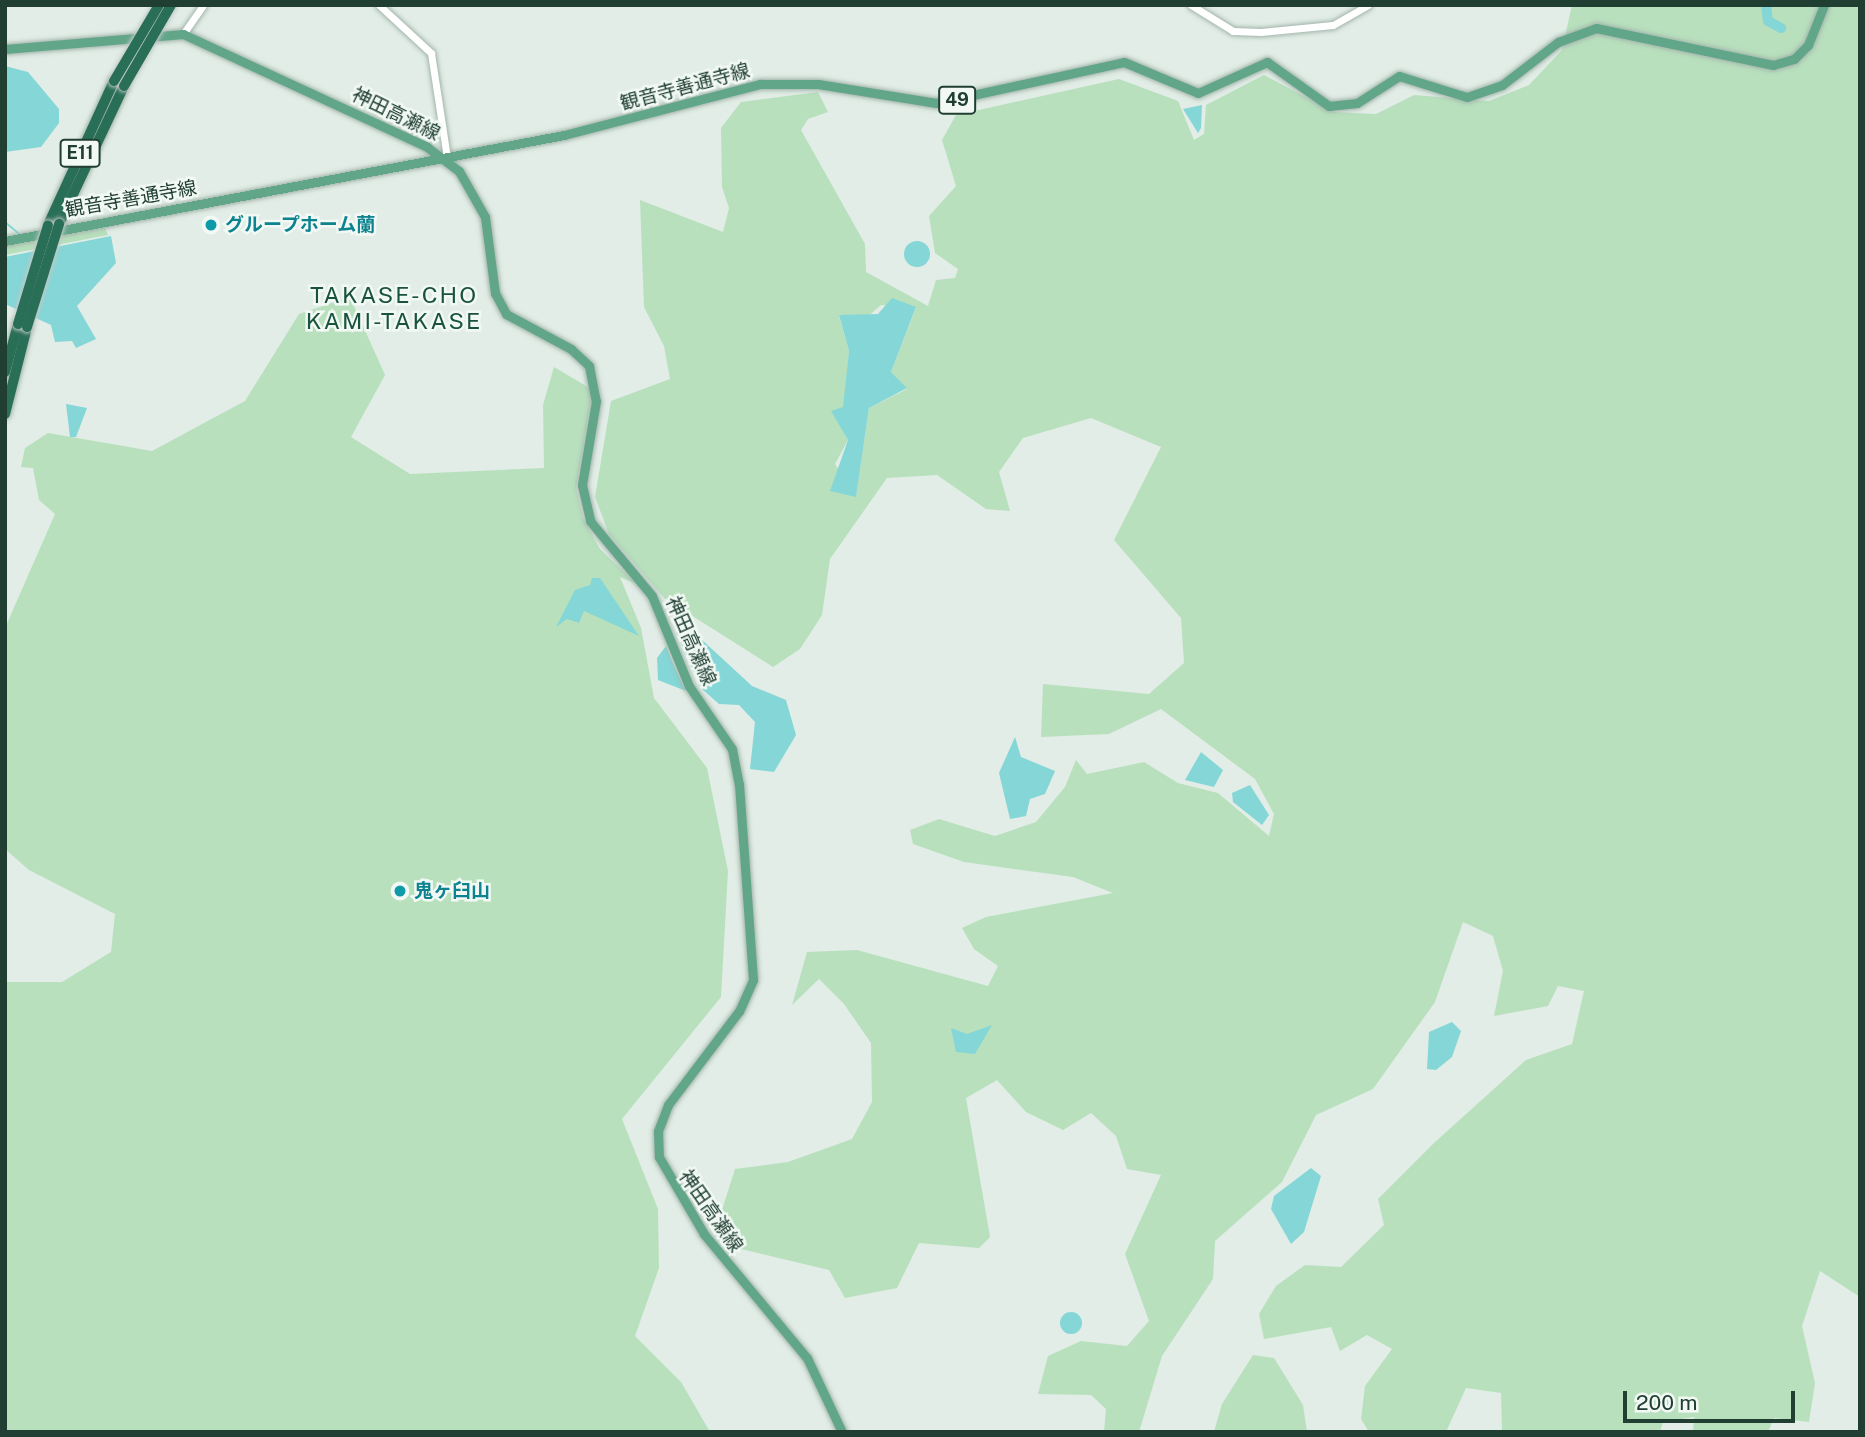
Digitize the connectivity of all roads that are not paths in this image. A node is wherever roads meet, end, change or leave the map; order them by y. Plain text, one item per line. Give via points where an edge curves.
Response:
1 (159, 5) edge
2 (171, 5) edge
3 (203, 5) edge
4 (379, 5) edge
5 (1191, 5) edge
6 (1368, 5) edge
7 (1824, 5) edge
8 (183, 34) junction
9 (5, 49) edge
10 (119, 84) junction
11 (447, 158) junction
12 (5, 241) edge
13 (22, 326) junction
14 (5, 372) edge
15 (5, 414) edge
16 (842, 1432) edge

1 - 10 highway, E11, bridge
2 - 10 highway, E11, bridge
3 - 8 street
4 - 11 street via 431,53
5 - 6 street via 1233,31 1261,32 1333,25
7 - 11 main road, 観音寺善通寺線 / 49 via 1808,45 1794,59 1773,65 1606,28 1558,42 1483,94 1458,96 1399,76 1343,106 1315,101 1287,71 1267,62 1198,93 1124,62 936,103 818,83 767,84
8 - 9 main road, 神田高瀬線
8 - 11 main road, 神田高瀬線
10 - 13 highway, E11, bridge via 54,225
11 - 12 main road, 観音寺善通寺線 / 49
11 - 16 main road, 神田高瀬線 via 491,231 500,305 515,322 571,349 594,375 596,401 582,474 590,521 652,596 689,686 732,749 753,980 739,1011 668,1105 658,1131 659,1157 704,1234 807,1358
13 - 14 highway, E11
13 - 15 highway, E11

